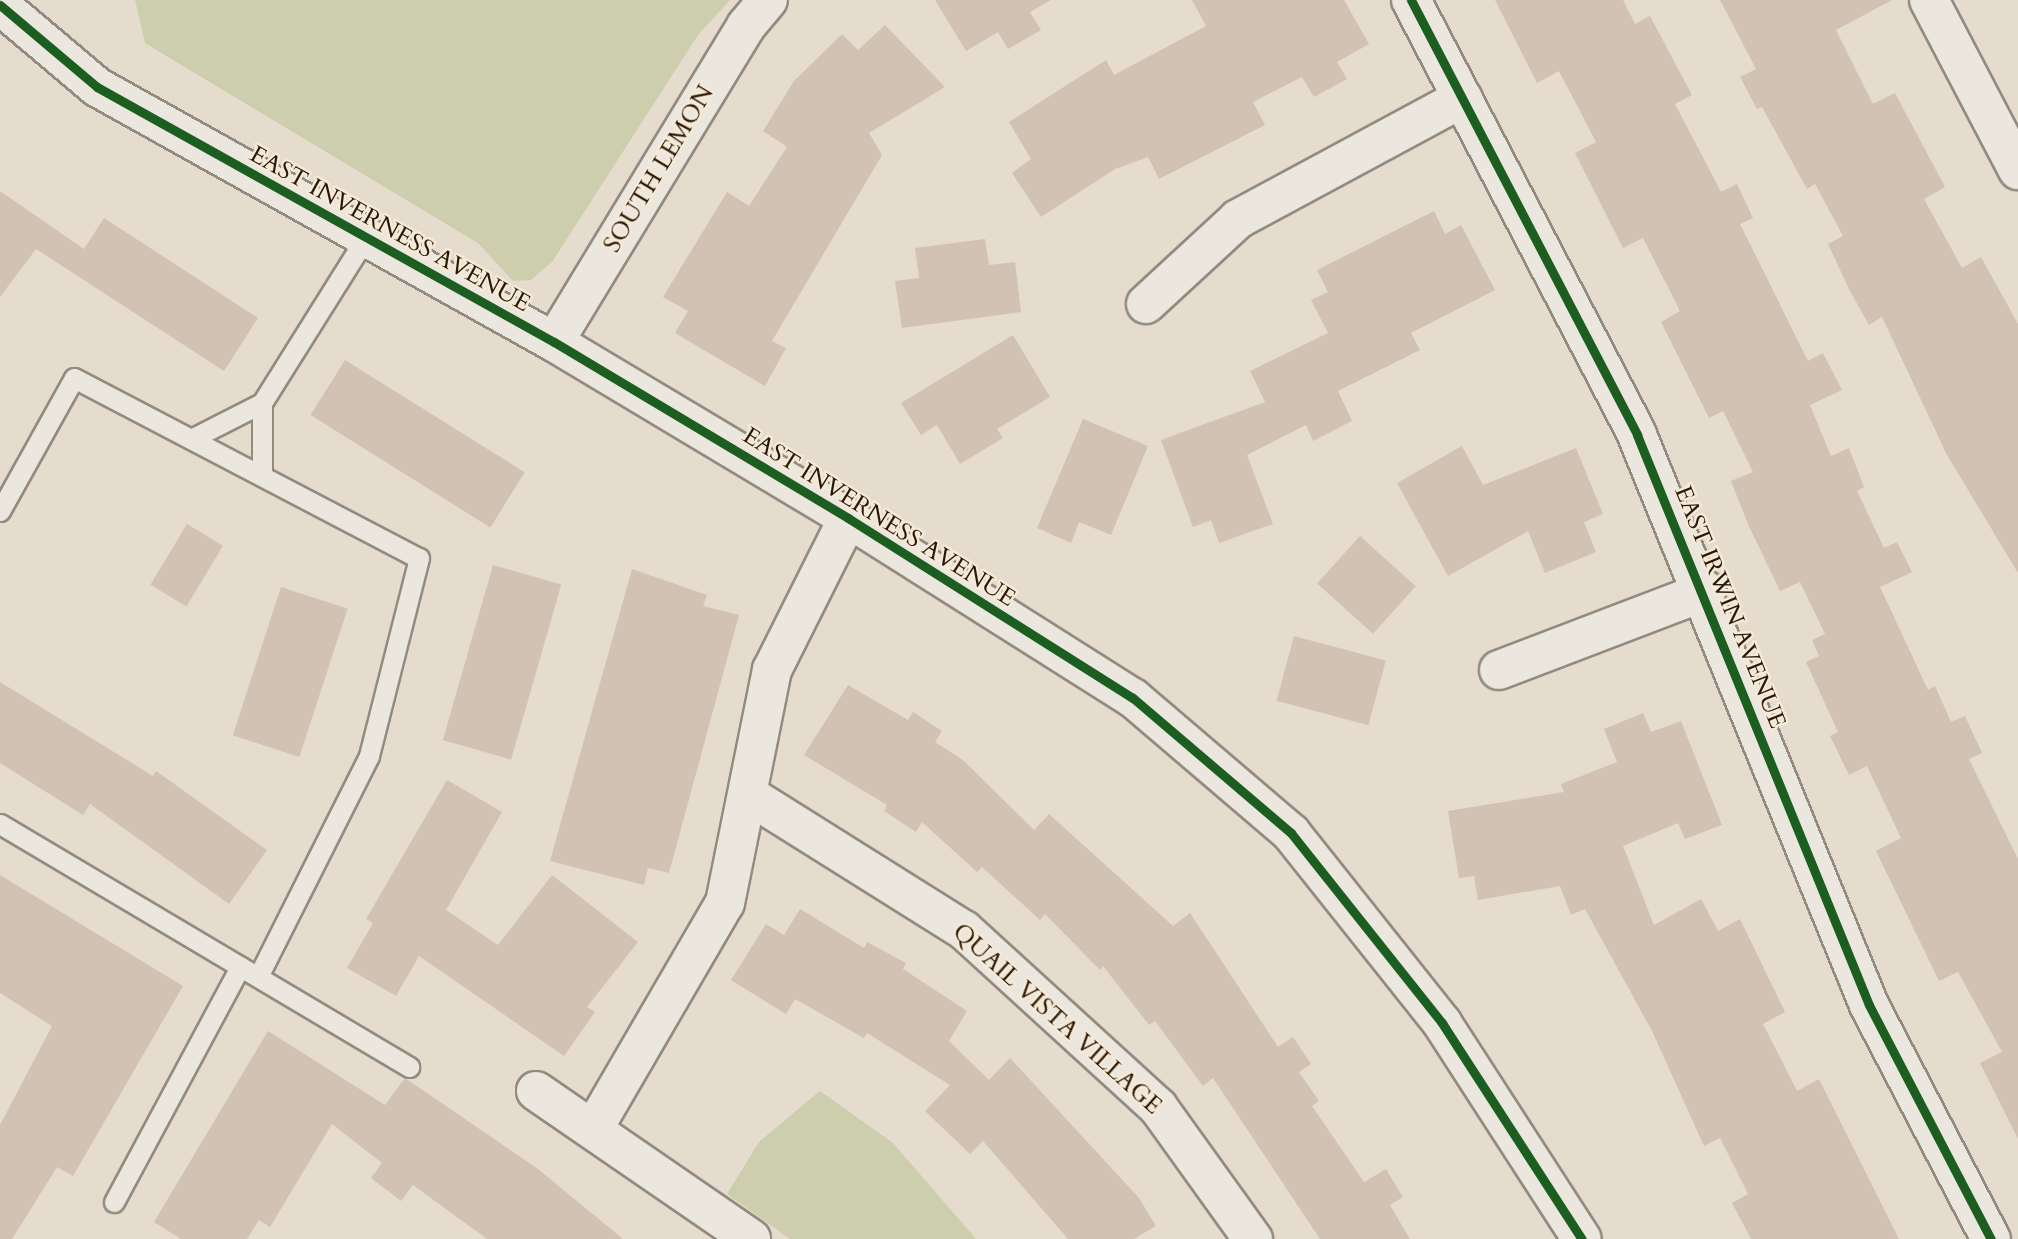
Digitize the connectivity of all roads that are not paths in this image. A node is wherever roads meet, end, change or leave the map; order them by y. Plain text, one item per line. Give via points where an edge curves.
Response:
1 (768, 0) edge
2 (1411, 0) edge
3 (1929, 0) edge
4 (0, 5) edge
5 (1463, 98) junction
6 (2018, 170) edge
7 (366, 237) junction
8 (1146, 304) dead end
9 (554, 342) junction
10 (261, 403) junction
11 (191, 439) junction
12 (262, 476) junction
13 (0, 510) edge
14 (848, 518) junction
15 (1706, 591) junction
16 (1499, 670) dead end
17 (750, 796) junction
18 (0, 824) edge
19 (249, 972) junction
20 (409, 1067) dead end
21 (536, 1091) dead end
22 (595, 1126) junction
23 (114, 1202) dead end
24 (751, 1239) edge
25 (1253, 1239) edge
26 (1582, 1239) edge
27 (1991, 1239) edge

1 - 9 street, SOUTH LEMON via 746,26
2 - 5 street, EAST IRWIN AVENUE
3 - 6 street
4 - 7 street, EAST INVERNESS AVENUE via 97,86
5 - 8 street via 1238,219
5 - 15 street, EAST IRWIN AVENUE via 1637,435
7 - 9 street, EAST INVERNESS AVENUE
7 - 10 lane
9 - 14 street, EAST INVERNESS AVENUE
10 - 11 lane
10 - 12 lane
11 - 12 lane
11 - 13 lane via 74,378
12 - 19 lane via 419,558 369,756
14 - 17 street via 772,670
14 - 26 street, EAST INVERNESS AVENUE via 1133,698 1291,833 1442,1023
15 - 16 street
15 - 27 street, EAST IRWIN AVENUE via 1869,1005
17 - 22 street via 725,903
17 - 25 street, QUAIL VISTA VILLAGE via 964,930 1158,1107
18 - 19 lane
19 - 20 lane
19 - 23 lane
21 - 22 street
22 - 24 street

